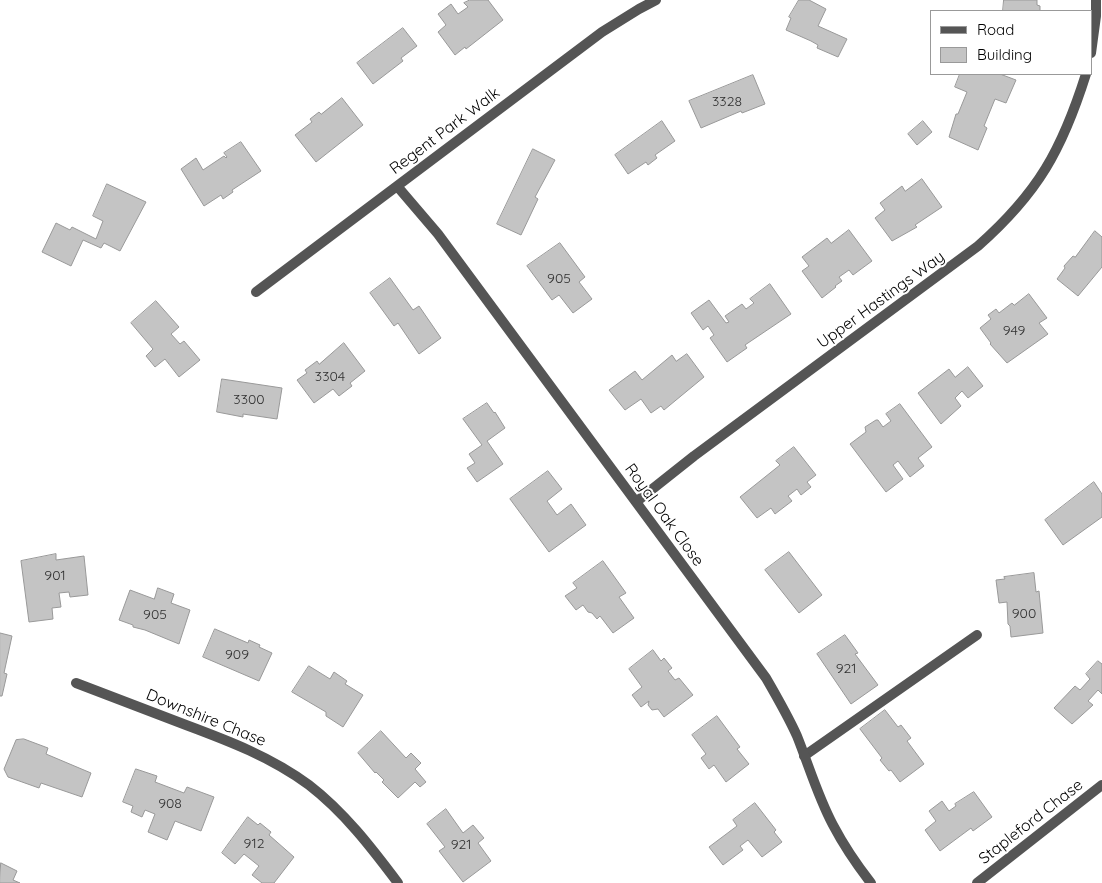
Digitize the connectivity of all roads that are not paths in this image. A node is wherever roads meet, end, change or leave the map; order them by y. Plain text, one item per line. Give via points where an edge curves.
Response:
1 (656, 0) edge
2 (1096, 0) edge
3 (1095, 47) edge
4 (1086, 75) edge
5 (397, 186) junction
6 (256, 292) dead end
7 (636, 502) junction
8 (977, 635) dead end
9 (76, 683) dead end
10 (804, 756) junction
11 (1102, 785) edge
12 (398, 883) edge
13 (871, 883) edge
14 (977, 883) edge

1 - 5 street, Regent Park Walk via 602,32
2 - 3 street
4 - 7 street, Upper Hastings Way via 1074,113 1045,172 1001,226
5 - 6 street, Regent Park Walk
5 - 7 street, Royal Oak Close via 438,234
7 - 10 street, Royal Oak Close via 766,678 783,707
8 - 10 street
9 - 12 street, Downshire Chase via 243,746 277,764 338,810 366,840
10 - 13 street, Royal Oak Close via 833,826
11 - 14 street, Stapleford Chase

